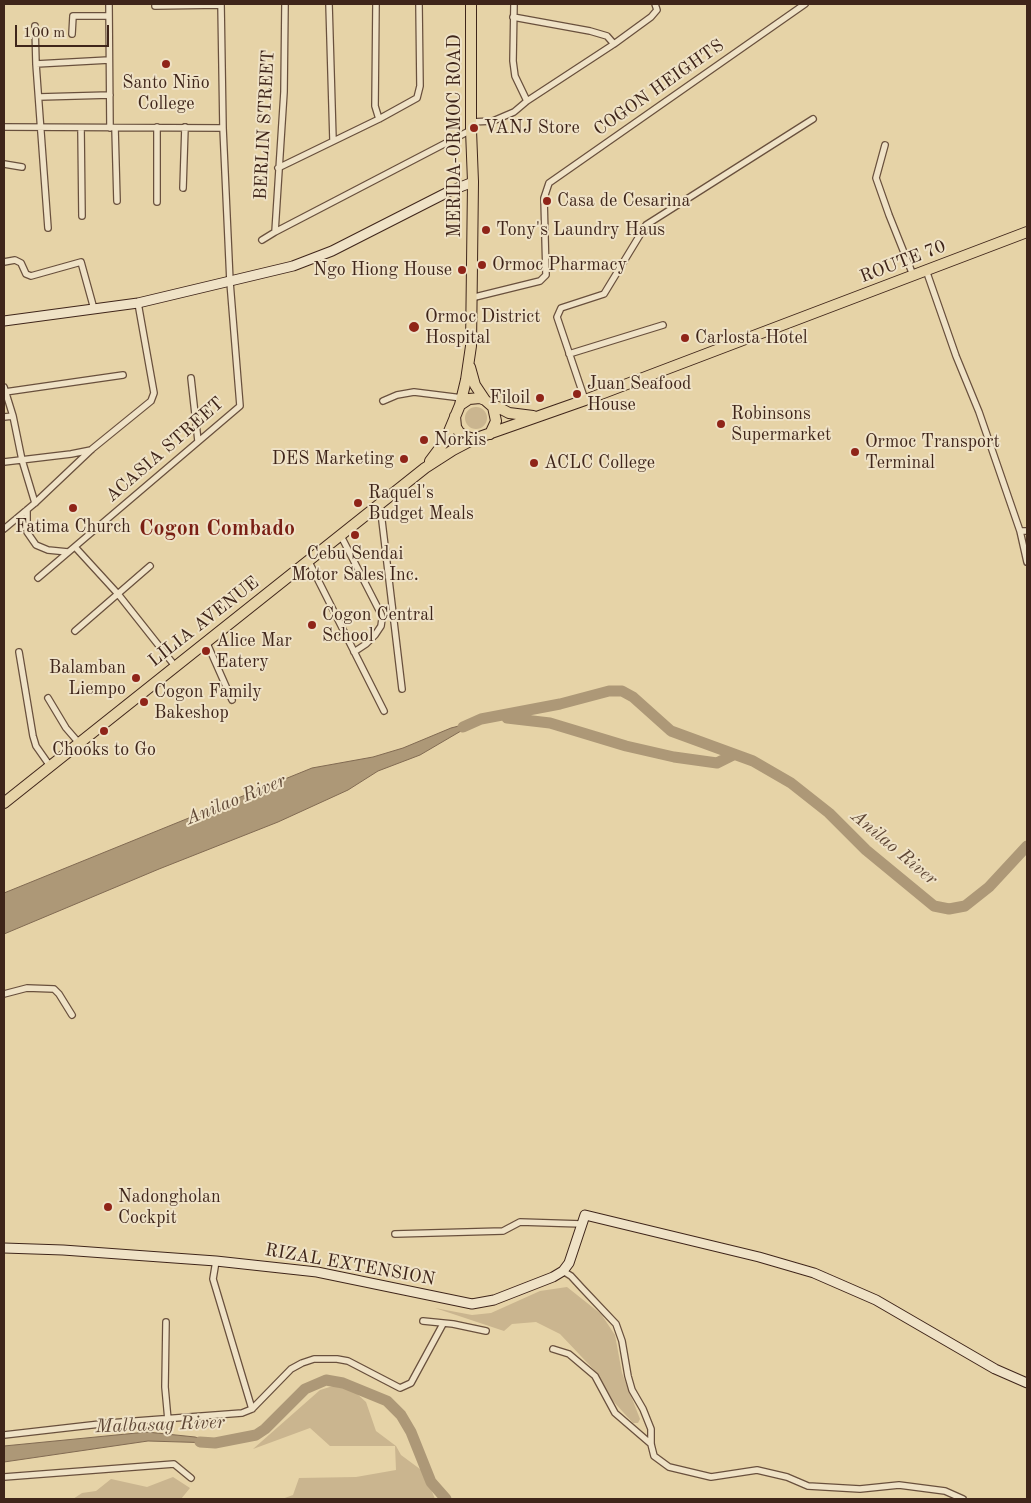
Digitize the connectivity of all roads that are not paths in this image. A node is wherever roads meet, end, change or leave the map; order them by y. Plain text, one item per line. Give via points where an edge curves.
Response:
1 (109, 4) edge
2 (221, 4) edge
3 (285, 4) edge
4 (329, 4) edge
5 (376, 4) edge
6 (419, 4) edge
7 (471, 4) edge
8 (514, 4) edge
9 (655, 4) edge
10 (805, 4) edge
11 (155, 6) dead end
12 (109, 16) junction
13 (513, 17) junction
14 (35, 26) dead end
15 (72, 34) dead end
16 (614, 44) junction
17 (109, 60) junction
18 (36, 64) junction
19 (110, 95) junction
20 (38, 97) junction
21 (527, 100) junction
22 (379, 119) junction
23 (813, 119) dead end
24 (471, 126) junction
25 (4, 127) edge
26 (158, 127) junction
27 (185, 127) junction
28 (41, 128) junction
29 (81, 128) junction
30 (113, 128) junction
31 (223, 128) junction
32 (333, 140) junction
33 (885, 145) dead end
34 (4, 164) edge
35 (22, 167) dead end
36 (278, 168) junction
37 (473, 182) junction
38 (183, 188) dead end
39 (117, 201) dead end
40 (157, 202) dead end
41 (82, 216) dead end
42 (48, 228) dead end
43 (275, 232) junction
44 (1027, 232) edge
45 (262, 240) dead end
46 (4, 262) edge
47 (926, 270) junction
48 (913, 275) junction
49 (230, 282) junction
50 (471, 298) junction
51 (138, 303) junction
52 (94, 309) junction
53 (4, 322) edge
54 (663, 325) dead end
55 (569, 354) junction
56 (470, 358) junction
57 (123, 374) dead end
58 (191, 378) dead end
59 (5, 389) edge
60 (585, 400) junction
61 (383, 401) dead end
62 (461, 401) junction
63 (487, 401) junction
64 (455, 415) junction
65 (13, 416) junction
66 (537, 416) junction
67 (4, 417) edge
68 (490, 434) junction
69 (474, 439) junction
70 (198, 441) junction
71 (92, 450) junction
72 (22, 460) junction
73 (4, 462) edge
74 (425, 468) junction
75 (35, 503) junction
76 (380, 504) junction
77 (27, 510) junction
78 (4, 529) edge
79 (1020, 531) junction
80 (1027, 531) edge
81 (341, 536) junction
82 (75, 547) junction
83 (68, 552) junction
84 (308, 560) junction
85 (1027, 562) edge
86 (150, 566) dead end
87 (38, 578) dead end
88 (118, 594) junction
89 (75, 631) dead end
90 (206, 641) junction
91 (18, 652) dead end
92 (354, 652) junction
93 (175, 666) junction
94 (402, 689) dead end
95 (48, 698) dead end
96 (232, 700) dead end
97 (384, 711) dead end
98 (79, 743) junction
99 (50, 766) junction
100 (4, 803) edge
101 (4, 994) edge
102 (72, 1015) dead end
103 (584, 1220) junction
104 (395, 1234) dead end
105 (4, 1248) edge
106 (216, 1261) junction
107 (562, 1271) junction
108 (423, 1321) dead end
109 (166, 1322) dead end
110 (443, 1324) junction
111 (486, 1331) dead end
112 (553, 1349) dead end
113 (1027, 1383) edge
114 (252, 1408) junction
115 (168, 1420) junction
116 (4, 1436) edge
117 (651, 1444) junction
118 (4, 1477) edge
119 (191, 1478) dead end
120 (963, 1499) edge

1 - 12 street
2 - 11 street
2 - 31 street
3 - 36 street, BERLIN STREET via 284,92
4 - 32 street
5 - 22 street via 375,106
6 - 22 street via 420,86 417,98
7 - 24 highway, MERIDA-ORMOC ROAD
8 - 13 street
9 - 16 street via 657,10 651,17
10 - 50 street, COGON HEIGHTS via 549,183 544,198 546,275 540,281
12 - 15 street via 74,16
12 - 17 street
13 - 16 street via 590,31 607,36
13 - 21 street via 515,76
14 - 18 street
16 - 21 street
17 - 18 street
17 - 19 street
18 - 20 street
19 - 20 street
19 - 30 street
20 - 28 street
21 - 24 street via 514,112
22 - 32 street
23 - 55 street via 646,225 604,294 561,308 557,317
24 - 37 highway, MERIDA-ORMOC ROAD
24 - 43 street
25 - 28 street
26 - 27 street
26 - 30 street
26 - 40 street
27 - 31 street
27 - 38 street
28 - 29 street
28 - 42 street
29 - 30 street
29 - 41 street
30 - 39 street
31 - 49 street
32 - 36 street
33 - 48 street via 876,178
34 - 35 street
36 - 43 street, BERLIN STREET
37 - 49 street via 450,190 332,251 293,266
37 - 50 highway, MERIDA-ORMOC ROAD
43 - 45 street
44 - 47 highway, ROUTE 70
46 - 52 street via 21,262 26,274 31,276 81,262
47 - 48 highway, ROUTE 70
47 - 79 street
48 - 60 highway, ROUTE 70
49 - 51 street
49 - 70 street, ACASIA STREET via 240,406
50 - 56 highway, MERIDA-ORMOC ROAD
51 - 52 street
51 - 71 street via 154,393 151,401
52 - 53 street
54 - 55 street
55 - 60 street
56 - 62 highway, MERIDA-ORMOC ROAD
56 - 63 highway, MERIDA-ORMOC ROAD via 473,380
57 - 59 street
58 - 70 street
59 - 65 street
60 - 66 highway, ROUTE 70
61 - 62 street via 396,394 414,392
62 - 63 highway via 474,398
62 - 64 highway
63 - 66 highway via 517,415
63 - 68 highway via 496,416
64 - 69 highway via 459,432
64 - 74 highway via 444,441
65 - 67 street
65 - 72 street
66 - 68 highway, ROUTE 70
68 - 69 highway
69 - 74 highway
70 - 82 street, ACASIA STREET
71 - 72 street
71 - 75 street
72 - 73 street
72 - 75 street
74 - 76 highway, LILIA AVENUE
75 - 77 street
76 - 81 highway, LILIA AVENUE
76 - 94 street
77 - 78 street
77 - 83 street via 27,532 36,545
79 - 80 street
79 - 85 street
81 - 84 highway, LILIA AVENUE
81 - 92 street via 382,619 374,635
82 - 83 street, ACASIA STREET
82 - 88 street
83 - 87 street, ACASIA STREET
84 - 90 highway, LILIA AVENUE
84 - 92 street
86 - 88 street
88 - 89 street
88 - 93 street
90 - 93 highway, LILIA AVENUE
90 - 96 street
91 - 99 street via 33,736
92 - 97 street
93 - 98 highway, LILIA AVENUE
95 - 98 street
98 - 99 highway, LILIA AVENUE
99 - 100 highway, LILIA AVENUE
101 - 102 street via 27,988 54,989
103 - 104 street via 520,1222 503,1231
103 - 107 street via 569,1263
103 - 113 street via 759,1257 814,1273 876,1300 995,1369
105 - 106 street, RIZAL EXTENSION
106 - 107 street, RIZAL EXTENSION via 317,1272 472,1304 494,1300
106 - 114 street via 213,1279
107 - 117 street via 571,1276 616,1324 632,1390 651,1429
108 - 110 street
109 - 115 street
110 - 111 street
110 - 114 street via 411,1383 406,1386 395,1387 348,1361 314,1359 291,1369
112 - 117 street via 569,1354 595,1376 615,1413
114 - 115 street via 242,1413
115 - 116 street
117 - 120 street via 654,1456 669,1467 712,1477 757,1470 788,1477 808,1486 860,1488 899,1485 945,1491
118 - 119 street via 174,1464

